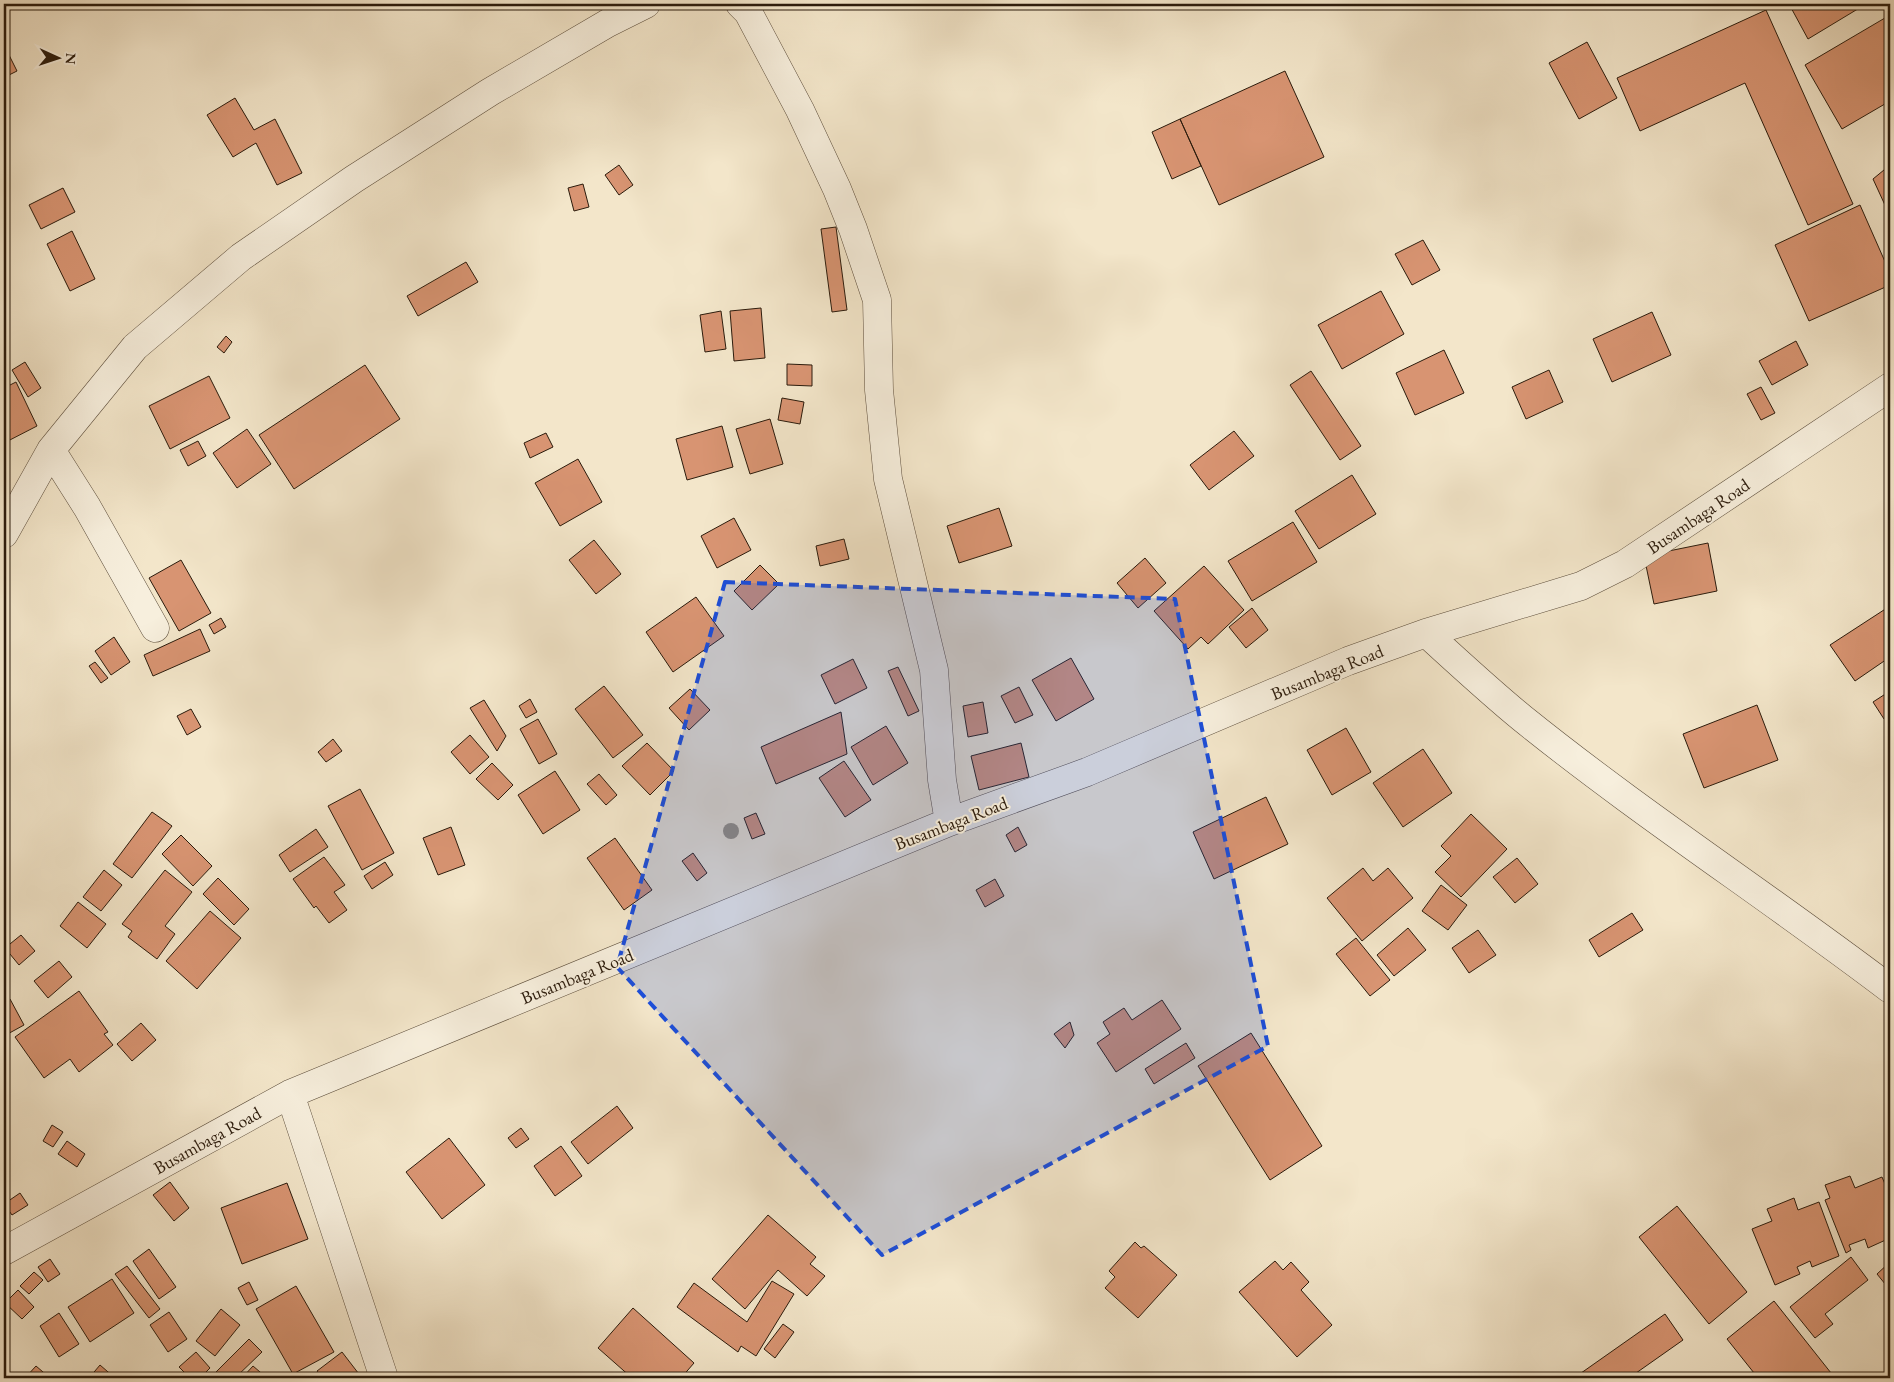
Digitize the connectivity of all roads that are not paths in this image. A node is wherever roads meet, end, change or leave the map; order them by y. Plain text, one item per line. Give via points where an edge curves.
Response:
1 (646, 4) edge
2 (740, 4) edge
3 (1890, 387) edge
4 (51, 450) junction
5 (4, 534) edge
6 (155, 628) dead end
7 (1426, 633) junction
8 (948, 822) junction
9 (1890, 989) edge
10 (290, 1094) junction
11 (4, 1251) edge
12 (384, 1378) edge

1 - 4 street via 490,92 354,179 241,257 136,347
2 - 8 street via 748,12 800,110 837,189 878,300 879,390 888,479 934,670
3 - 7 street, Busambaga Road via 1625,564 1581,586
4 - 5 street
4 - 6 street via 102,532
7 - 8 street, Busambaga Road via 1348,661 1087,772
7 - 9 street via 1529,724
8 - 10 street, Busambaga Road
10 - 11 street, Busambaga Road
10 - 12 street

